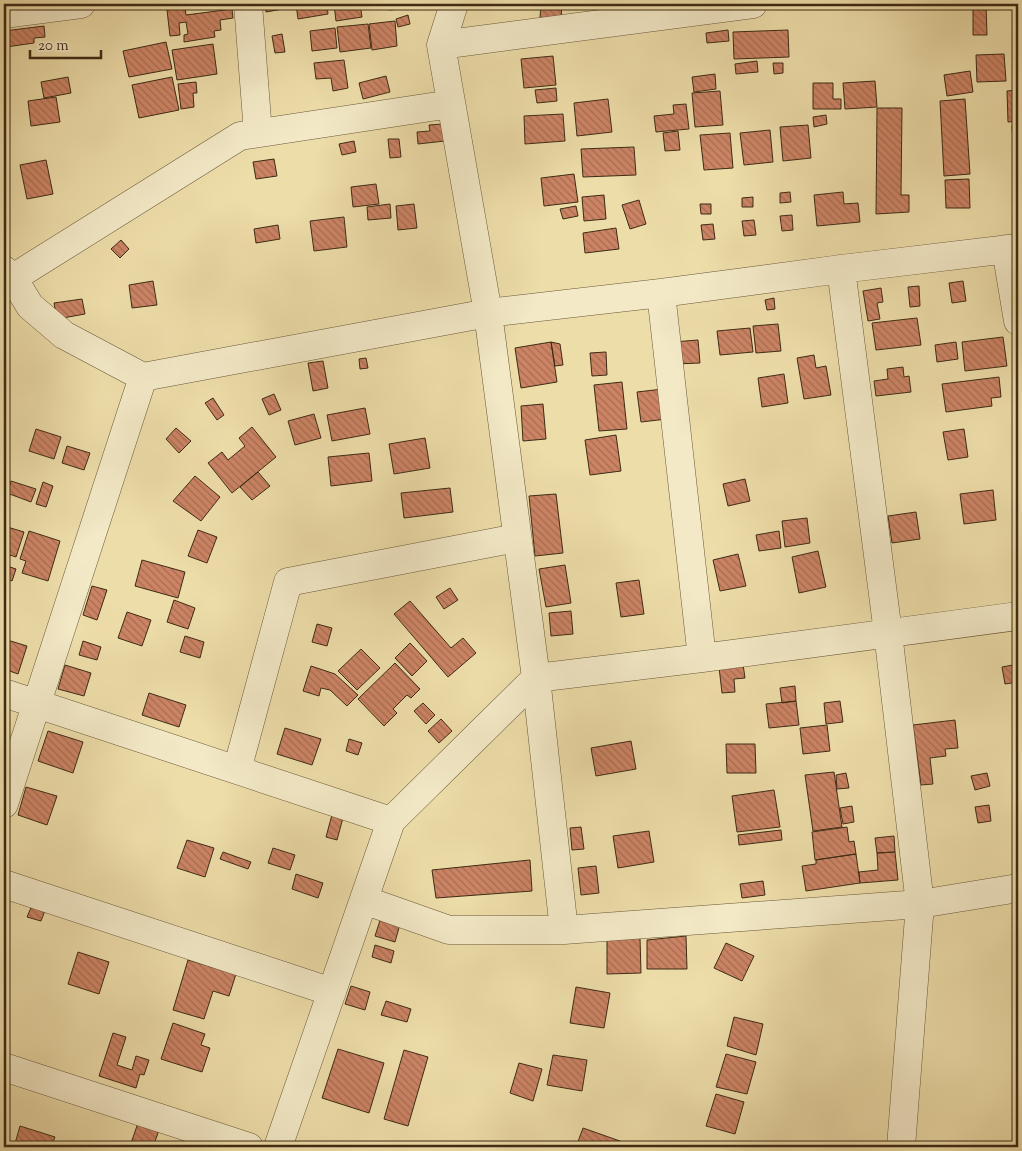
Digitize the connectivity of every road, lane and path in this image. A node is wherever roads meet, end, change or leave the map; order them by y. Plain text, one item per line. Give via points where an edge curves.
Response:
1 (81, 4) edge
2 (248, 4) edge
3 (454, 4) edge
4 (753, 4) edge
5 (4, 14) edge
6 (441, 44) junction
7 (451, 104) junction
8 (258, 133) junction
9 (1012, 249) edge
10 (841, 269) junction
11 (9, 274) edge
12 (661, 293) junction
13 (488, 313) junction
14 (1018, 322) edge
15 (143, 377) junction
16 (517, 538) junction
17 (1018, 616) edge
18 (888, 633) junction
19 (702, 658) junction
20 (536, 678) junction
21 (4, 693) edge
22 (36, 704) junction
23 (237, 770) junction
24 (4, 804) edge
25 (391, 821) junction
26 (4, 884) edge
27 (1018, 888) edge
28 (364, 900) junction
29 (920, 904) junction
30 (564, 930) junction
31 (332, 992) junction
32 (4, 1067) edge
33 (249, 1147) edge
34 (278, 1147) edge
35 (901, 1147) edge

1 - 5 street
2 - 8 street
3 - 6 street
4 - 6 street
6 - 7 street
7 - 8 street
7 - 13 street
8 - 11 street via 240,136
9 - 10 street
9 - 14 street
10 - 12 street
10 - 18 street
11 - 15 street via 30,306 64,335
12 - 13 street
12 - 19 street
13 - 15 street
13 - 16 street
15 - 22 street
16 - 20 street
16 - 23 street via 288,582
17 - 18 street
18 - 19 street
18 - 29 street
19 - 20 street
20 - 25 street
20 - 30 street
21 - 22 street
22 - 23 street
22 - 24 street
23 - 25 street
25 - 28 street
26 - 31 street
27 - 29 street
28 - 30 street via 449,930
28 - 31 street
29 - 30 street
29 - 35 street
31 - 34 street
32 - 33 street

